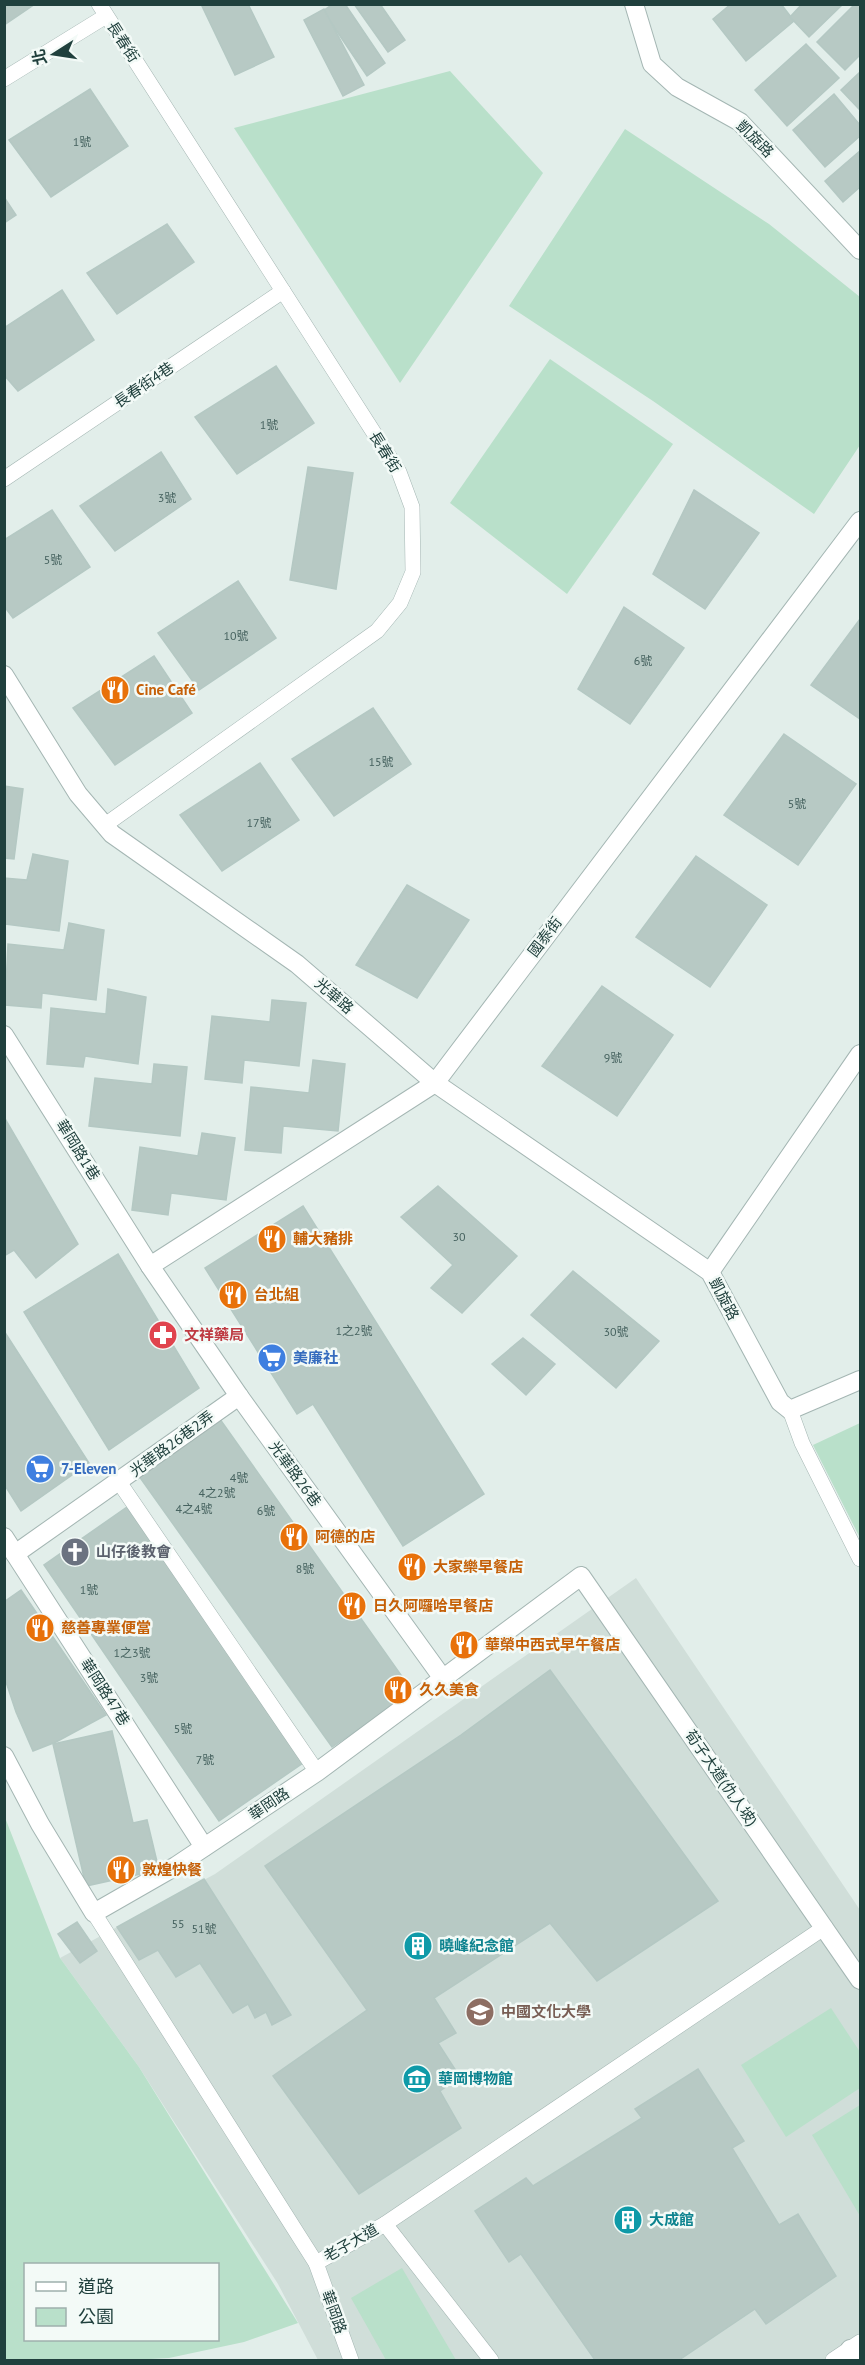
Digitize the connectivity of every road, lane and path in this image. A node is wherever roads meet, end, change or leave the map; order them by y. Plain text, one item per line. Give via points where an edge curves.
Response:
1 (634, 4) edge
2 (102, 10) edge
3 (4, 79) edge
4 (861, 250) edge
5 (283, 291) junction
6 (4, 479) edge
7 (861, 521) edge
8 (4, 675) edge
9 (105, 825) junction
10 (4, 1035) edge
11 (861, 1054) edge
12 (435, 1083) junction
13 (150, 1266) junction
14 (710, 1272) junction
15 (861, 1380) edge
16 (239, 1396) junction
17 (790, 1410) junction
18 (119, 1482) junction
19 (4, 1537) edge
20 (15, 1554) junction
21 (861, 1559) edge
22 (581, 1576) joint
23 (444, 1680) junction
24 (4, 1756) edge
25 (317, 1772) junction
26 (204, 1847) junction
27 (94, 1913) junction
28 (825, 1927) junction
29 (861, 1980) edge
30 (385, 2224) junction
31 (316, 2263) junction
32 (856, 2351) edge
33 (351, 2361) edge
34 (491, 2361) edge
35 (833, 2361) edge

1 - 4 street, 凱旋路 via 652,64 677,87 740,122
2 - 3 lane
2 - 5 lane, 長春街
5 - 6 lane, 長春街4巷
5 - 9 lane, 長春街 via 399,472 412,507 414,572 400,603 377,631
7 - 12 street, 國泰街
8 - 9 street, 光華路 via 78,794
9 - 12 street, 光華路 via 112,834 297,964
10 - 13 street, 華岡路1巷
11 - 14 street, 凱旋路
12 - 13 street, 國泰街
12 - 14 street, 光華路
13 - 16 street, 光華路26巷
14 - 17 street, 凱旋路 via 780,1402
15 - 17 street
16 - 18 street, 光華路26巷2弄
16 - 23 street, 光華路26巷
17 - 21 lane, 凱旋路 via 802,1443
18 - 20 street, 光華路26巷2弄
18 - 25 lane
19 - 20 street, 華岡路47巷
20 - 26 street, 華岡路47巷
22 - 23 street, 華岡路
22 - 28 street, 荀子大道(仇人坡)
23 - 25 street, 華岡路
24 - 27 street
25 - 26 street, 華岡路
26 - 27 street, 華岡路
27 - 31 lane, 華岡路
28 - 29 street, 荀子大道(仇人坡)
28 - 30 lane, 老子大道
30 - 31 lane, 老子大道
30 - 34 lane
31 - 33 lane, 華岡路
32 - 35 lane

